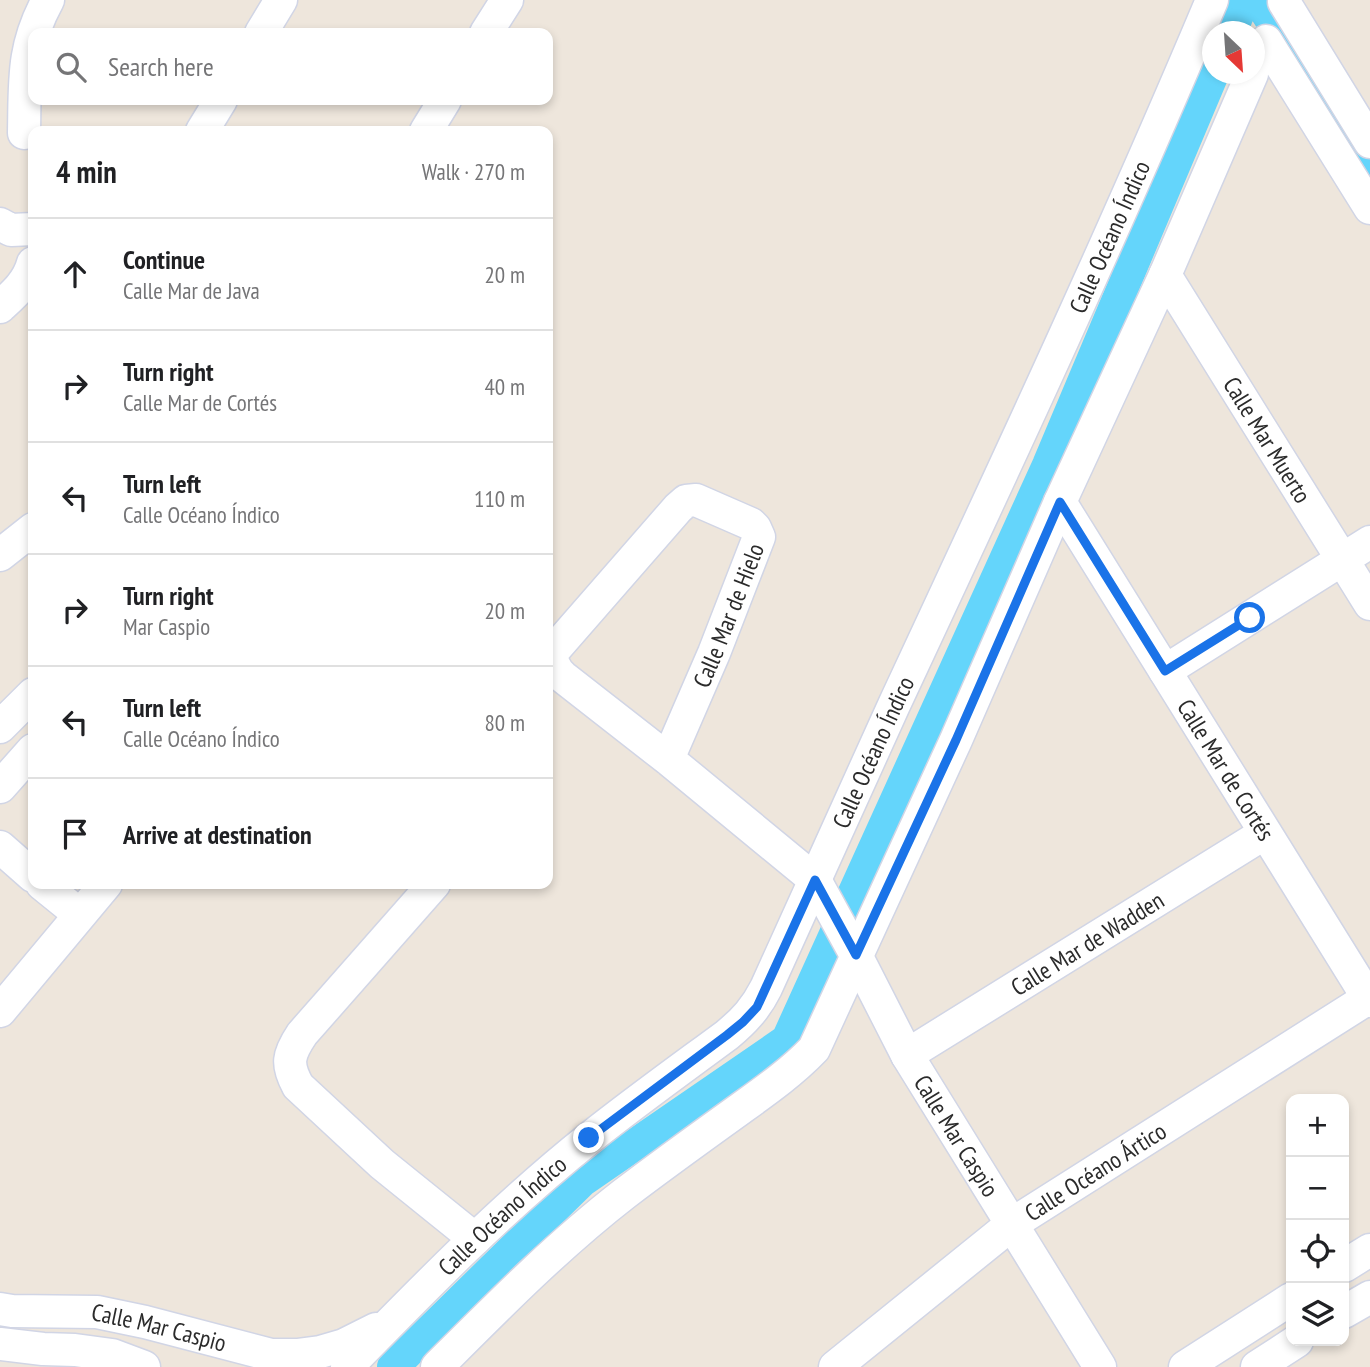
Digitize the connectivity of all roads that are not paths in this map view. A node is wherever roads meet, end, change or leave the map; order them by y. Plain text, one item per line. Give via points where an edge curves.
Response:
1 (48, 0) edge
2 (281, 0) edge
3 (507, 0) edge
4 (1212, 0) edge
5 (1284, 2) edge
6 (35, 28) edge
7 (264, 28) edge
8 (489, 28) edge
9 (1265, 43) edge
10 (28, 51) edge
11 (1265, 53) edge
12 (1248, 84) edge
13 (218, 105) edge
14 (442, 105) edge
15 (205, 126) edge
16 (429, 126) edge
17 (19, 136) edge
18 (1370, 142) edge
19 (1370, 208) edge
20 (0, 224) edge
21 (28, 229) edge
22 (1165, 275) junction
23 (28, 277) edge
24 (0, 307) edge
25 (1060, 502) junction
26 (28, 533) edge
27 (1370, 542) edge
28 (0, 555) edge
29 (1343, 559) junction
30 (1370, 604) edge
31 (553, 653) edge
32 (553, 661) edge
33 (1165, 671) junction
34 (28, 699) edge
35 (0, 727) edge
36 (28, 756) edge
37 (668, 759) junction
38 (0, 787) edge
39 (1265, 833) junction
40 (0, 847) edge
41 (28, 872) edge
42 (817, 884) junction
43 (48, 889) edge
44 (102, 889) edge
45 (430, 889) edge
46 (79, 914) junction
47 (850, 944) junction
48 (1369, 999) edge
49 (0, 1012) edge
50 (908, 1055) junction
51 (1012, 1224) junction
52 (475, 1239) junction
53 (1370, 1250) edge
54 (1349, 1263) edge
55 (1370, 1297) edge
56 (1286, 1301) edge
57 (0, 1309) edge
58 (1349, 1309) edge
59 (393, 1320) junction
60 (0, 1344) edge
61 (1289, 1346) edge
62 (144, 1367) edge
63 (347, 1367) edge
64 (437, 1367) edge
65 (835, 1367) edge
66 (1100, 1367) edge
67 (1185, 1367) edge
68 (1256, 1367) edge

1 - 6 street
2 - 7 street
3 - 8 street
4 - 42 street, Calle Océano Índico
5 - 9 street
5 - 18 street
10 - 17 street
11 - 19 street
12 - 22 street
13 - 15 street
14 - 16 street
20 - 21 street via 11,230
22 - 25 street
22 - 29 street, Calle Mar Muerto
23 - 24 street
25 - 33 street, Calle Mar de Cortés
25 - 47 street via 956,740
26 - 28 street
27 - 29 street
29 - 30 street, Calle Mar Muerto
29 - 33 street
31 - 37 street, Calle Mar de Hielo via 686,501 696,500 751,524 759,537
32 - 37 street, Calle Mar de Hielo via 563,677
33 - 39 street, Calle Mar de Cortés
34 - 35 street
36 - 38 street
37 - 42 street, Calle Mar de Hielo
39 - 48 street, Calle Mar de Cortés
39 - 50 street, Calle Mar de Wadden
40 - 41 street
42 - 47 street, Calle Mar Caspio
42 - 52 street, Calle Océano Índico via 757,1007 743,1022 589,1138
43 - 46 street
44 - 46 street
45 - 52 street via 302,1034 292,1049 290,1063 298,1086 382,1164
46 - 49 street
47 - 50 street, Calle Mar Caspio
47 - 64 street via 814,1049 587,1223
48 - 51 street, Calle Océano Ártico
50 - 51 street, Calle Mar Caspio
51 - 65 street, Calle Océano Ártico
51 - 66 street, Calle Mar Caspio
52 - 59 street, Calle Océano Índico
53 - 54 street
55 - 58 street
56 - 67 street
57 - 59 street, Calle Mar Caspio via 97,1312 271,1355 320,1352
59 - 63 street, Calle Océano Índico
60 - 62 street, Calle Mar Caspio via 112,1355
61 - 68 street

